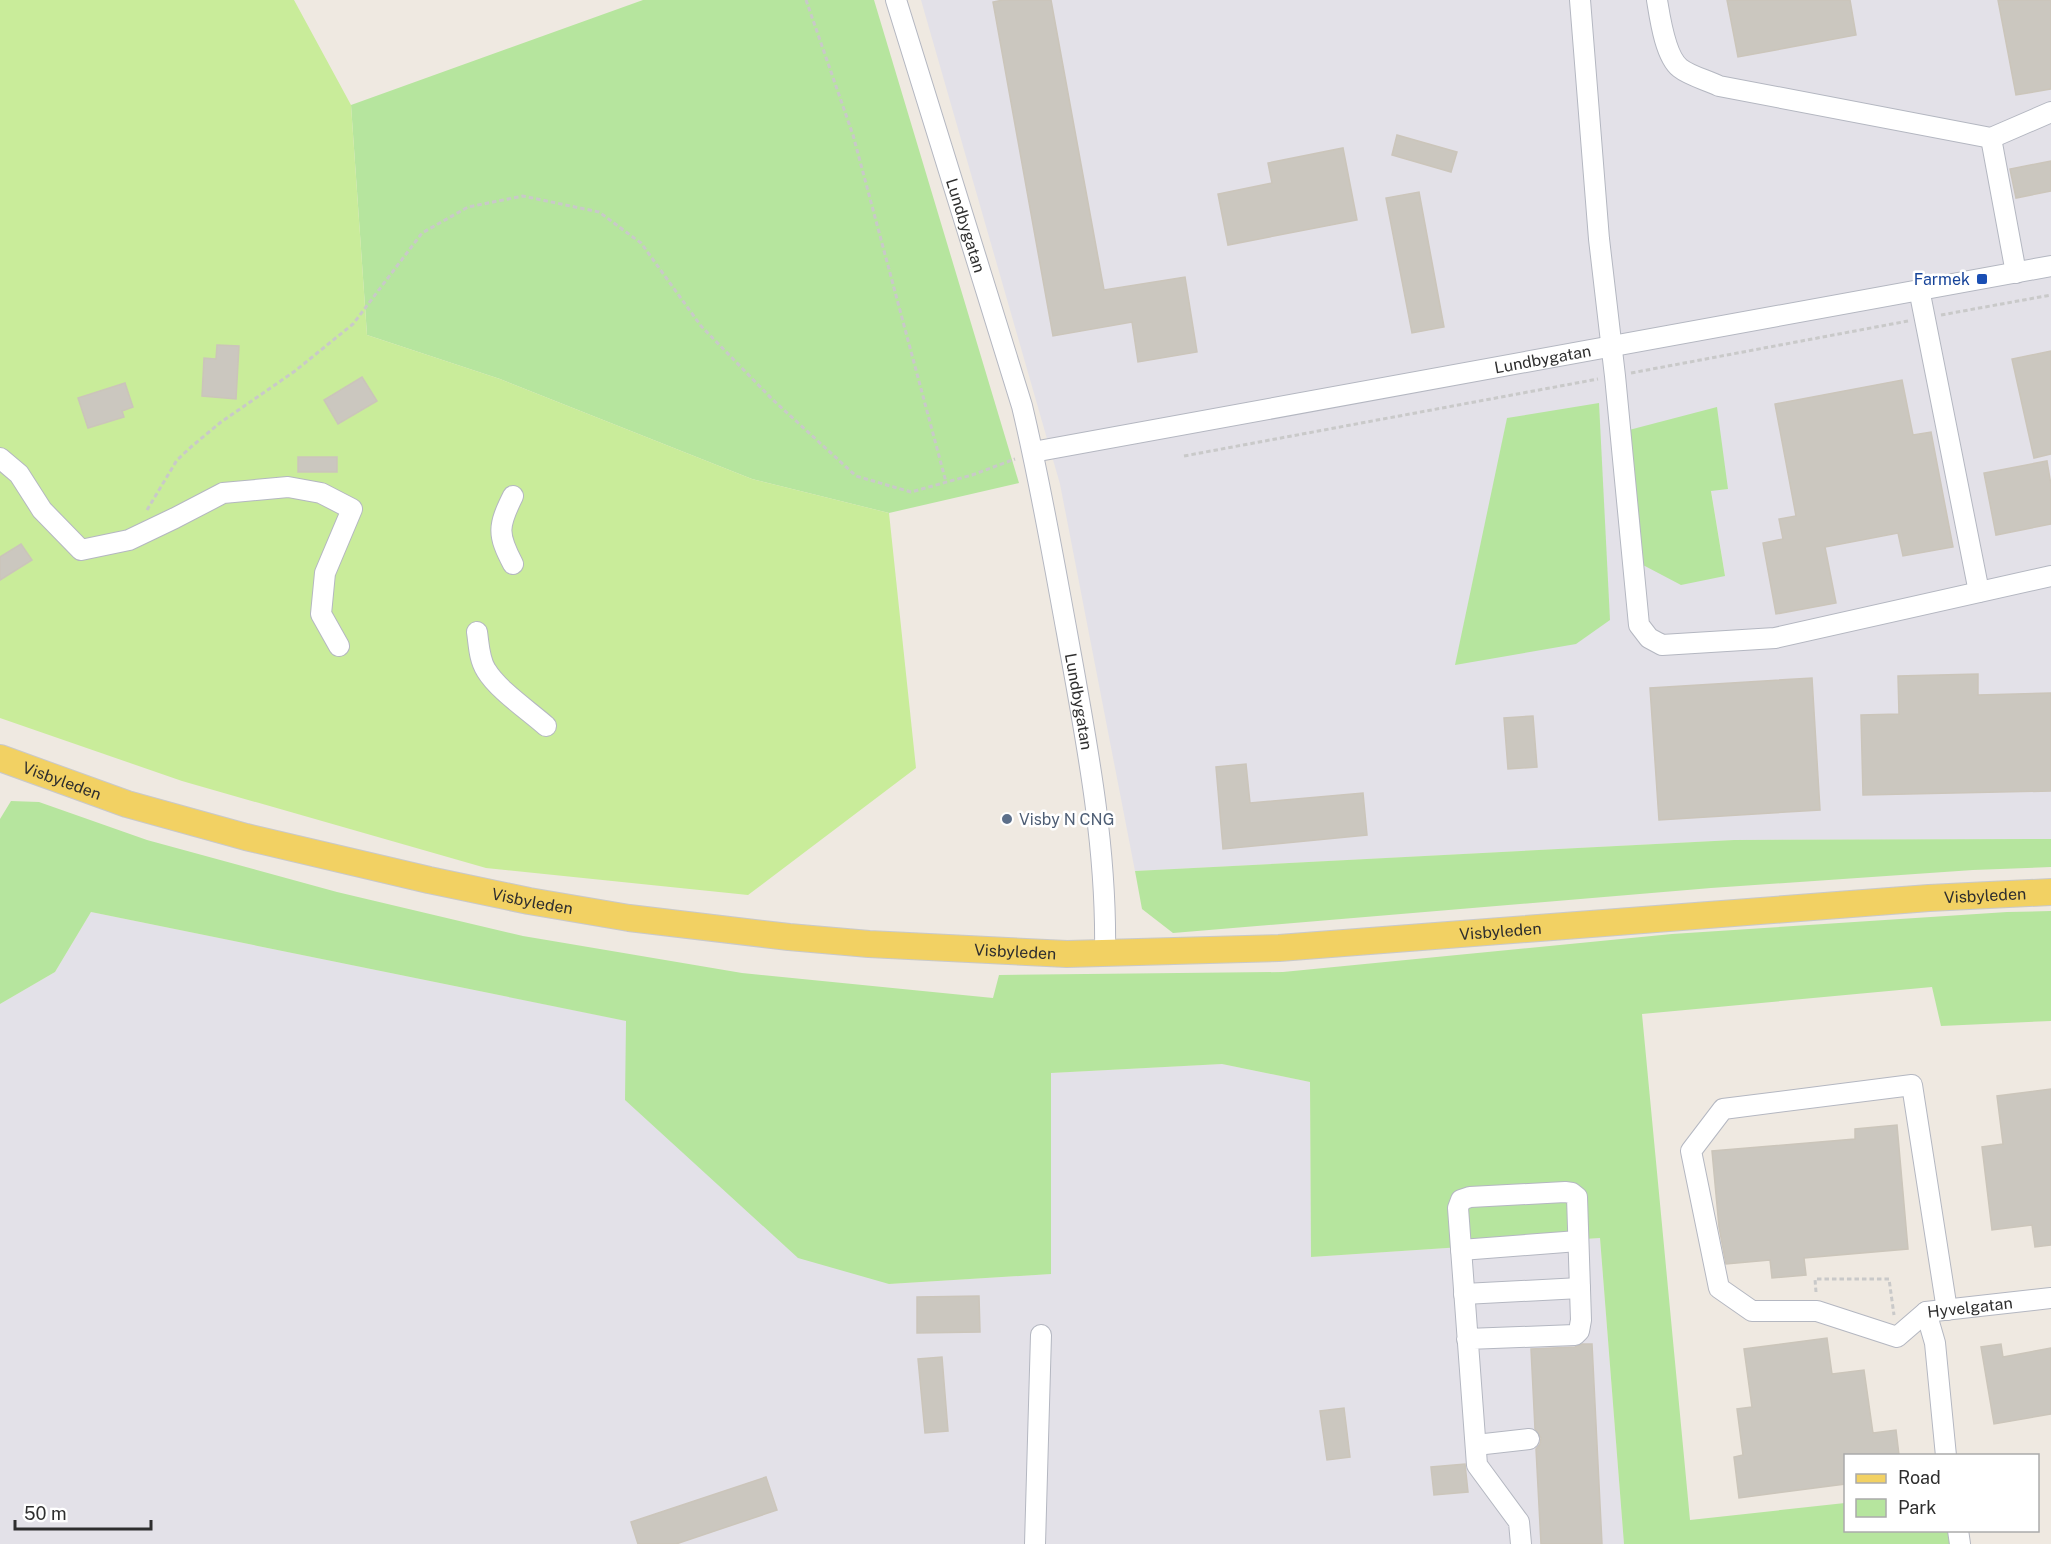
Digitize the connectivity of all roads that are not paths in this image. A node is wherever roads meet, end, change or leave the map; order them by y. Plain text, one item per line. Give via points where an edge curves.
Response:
1 (896, 0) edge
2 (1580, 0) edge
3 (1657, 0) edge
4 (2051, 112) edge
5 (1991, 138) junction
6 (2051, 266) edge
7 (2016, 273) junction
8 (1919, 289) junction
9 (1611, 345) junction
10 (1033, 452) junction
11 (0, 459) edge
12 (513, 496) dead end
13 (513, 564) dead end
14 (2051, 576) edge
15 (1979, 592) junction
16 (477, 632) dead end
17 (339, 646) dead end
18 (546, 726) dead end
19 (0, 758) edge
20 (2051, 892) edge
21 (1105, 953) junction
22 (1578, 1241) junction
23 (1461, 1250) junction
24 (1580, 1288) junction
25 (1464, 1294) junction
26 (2051, 1298) edge
27 (1947, 1310) junction
28 (1926, 1312) junction
29 (1041, 1335) dead end
30 (1467, 1339) junction
31 (1529, 1439) dead end
32 (1476, 1444) junction
33 (1946, 1454) edge
34 (1035, 1544) edge
35 (1521, 1544) edge

1 - 10 street, Lundbygatan
2 - 9 street
3 - 5 street via 1672,60 1680,68 1719,86
4 - 5 street
5 - 7 street
6 - 7 street, Lundbygatan
7 - 8 street, Lundbygatan
8 - 9 street, Lundbygatan
8 - 15 street
9 - 10 street, Lundbygatan
9 - 15 street via 1639,625 1649,638 1662,645 1775,638
10 - 21 street, Lundbygatan via 1100,828
11 - 17 street via 19,474 42,510 81,550 129,540 223,492 288,487 321,493 352,509 325,573 321,614
12 - 13 street via 502,520 501,534
14 - 15 street
16 - 18 street via 486,671
19 - 21 main road, Visbyleden via 127,804 246,837 529,901 789,937 984,951
20 - 21 main road, Visbyleden via 1364,942
22 - 23 street
22 - 23 street via 1576,1197 1572,1193 1470,1197 1461,1200 1458,1208
22 - 24 street
23 - 25 street
24 - 25 street
24 - 30 street via 1580,1330 1575,1335
25 - 30 street
26 - 27 street, Hyvelgatan
27 - 28 street, Hyvelgatan
27 - 28 street via 1912,1085 1724,1109 1691,1151 1719,1287 1752,1311 1817,1311 1897,1337
28 - 33 street, Hyvelgatan via 1935,1342
29 - 34 street
30 - 32 street
31 - 32 street
32 - 35 street via 1478,1465 1519,1522

